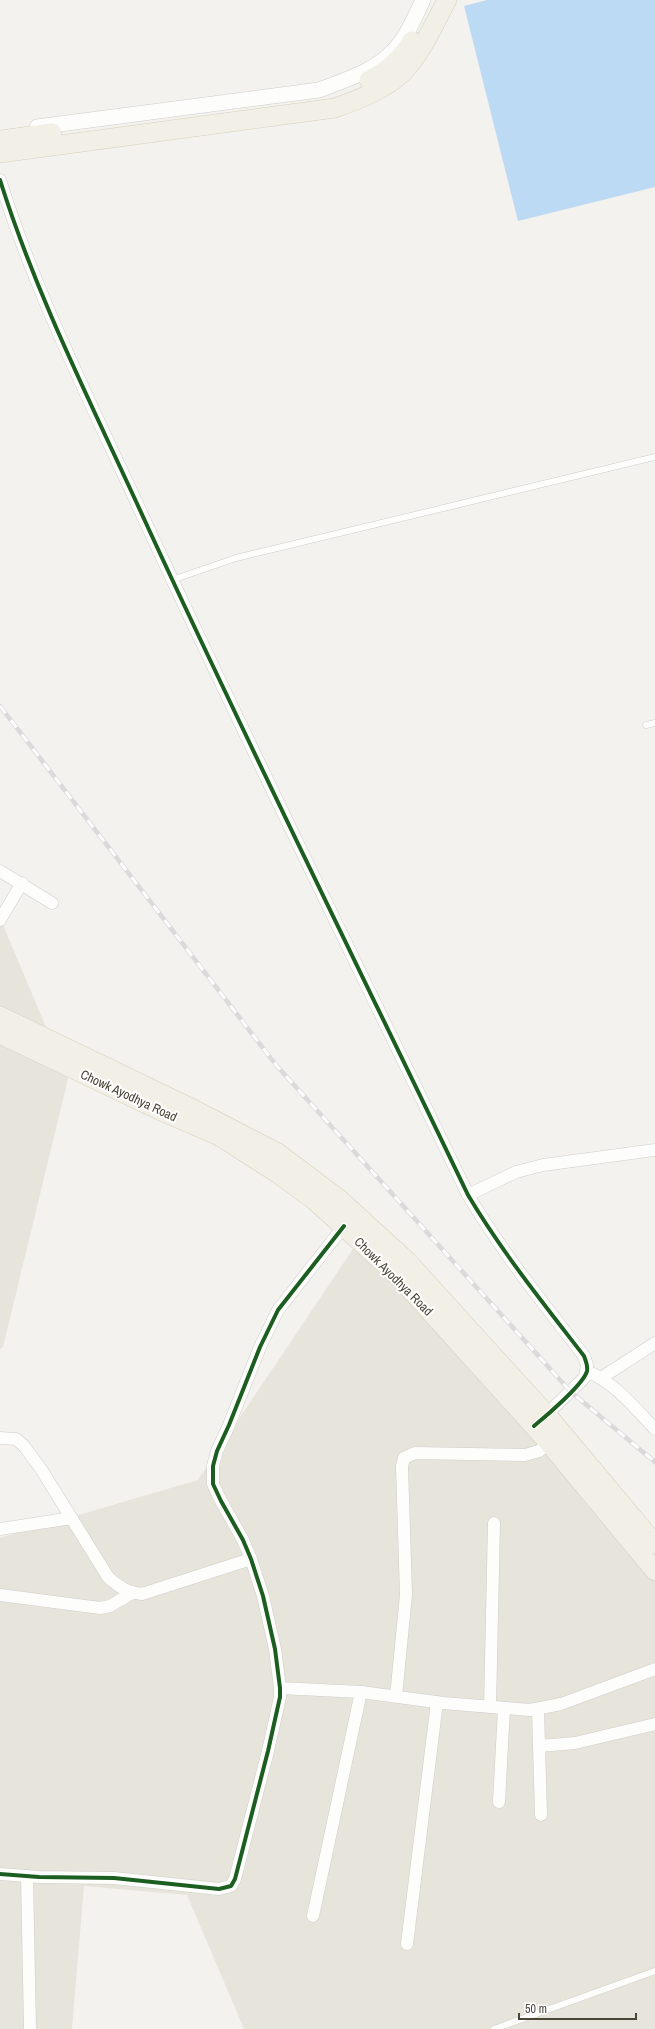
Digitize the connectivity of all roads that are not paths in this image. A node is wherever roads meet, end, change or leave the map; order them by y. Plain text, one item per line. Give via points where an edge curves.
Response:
1 (423, 0) edge
2 (434, 0) edge
3 (447, 0) edge
4 (453, 0) edge
5 (0, 132) edge
6 (0, 140) edge
7 (0, 153) edge
8 (0, 162) edge
9 (0, 180) edge
10 (655, 457) edge
11 (172, 580) junction
12 (655, 723) edge
13 (646, 725) dead end
14 (0, 871) edge
15 (22, 883) junction
16 (52, 902) dead end
17 (0, 920) edge
18 (0, 1016) edge
19 (0, 1034) edge
20 (655, 1150) edge
21 (468, 1195) junction
22 (344, 1226) junction
23 (655, 1343) edge
24 (587, 1371) junction
25 (601, 1378) junction
26 (540, 1421) junction
27 (655, 1429) edge
28 (0, 1438) edge
29 (549, 1443) junction
30 (72, 1518) junction
31 (494, 1523) dead end
32 (0, 1529) edge
33 (655, 1544) edge
34 (251, 1559) junction
35 (655, 1571) edge
36 (132, 1593) junction
37 (0, 1595) edge
38 (655, 1669) edge
39 (280, 1688) junction
40 (361, 1692) junction
41 (396, 1696) junction
42 (437, 1702) junction
43 (490, 1707) junction
44 (504, 1708) junction
45 (538, 1709) junction
46 (655, 1724) edge
47 (539, 1746) junction
48 (499, 1802) dead end
49 (541, 1815) dead end
50 (0, 1874) edge
51 (27, 1876) junction
52 (313, 1916) dead end
53 (407, 1944) dead end
54 (655, 1971) edge
55 (30, 2029) edge
56 (494, 2029) edge

1 - 5 street via 395,50 378,65 319,90
2 - 6 main road via 407,50 378,76 333,96
3 - 7 main road via 417,55 402,74 358,99 335,108
4 - 8 street via 424,57 403,84 370,104 324,117
9 - 11 street via 48,308
10 - 11 lane via 236,558
11 - 21 street
12 - 13 lane
14 - 15 street
15 - 16 street
15 - 17 street
18 - 26 main road, Chowk Ayodhya Road via 278,1153 339,1199 407,1261
19 - 22 main road, Chowk Ayodhya Road via 219,1136 277,1173
20 - 21 street via 543,1165 516,1172
21 - 24 street via 513,1264 584,1356
22 - 26 main road, Chowk Ayodhya Road via 398,1276
22 - 34 street via 278,1310 217,1451 213,1484
23 - 25 street
24 - 25 street
24 - 26 street via 585,1377
25 - 27 street via 621,1392
26 - 29 main road, Chowk Ayodhya Road
26 - 33 main road, Chowk Ayodhya Road
28 - 30 street via 16,1439 24,1446
29 - 35 main road, Chowk Ayodhya Road
29 - 41 street via 539,1451 525,1455 415,1453 404,1458 402,1466 406,1595
30 - 32 street
30 - 36 street via 108,1577 120,1588
31 - 43 street
34 - 36 street via 142,1594
34 - 39 street via 263,1596 275,1649
36 - 37 street via 110,1606 100,1608
38 - 45 street via 561,1704
39 - 40 street
39 - 51 street via 268,1751 235,1879 231,1886 220,1889 114,1878
40 - 41 street
40 - 52 street
41 - 42 street
42 - 43 street
42 - 53 street
43 - 44 street
44 - 45 street
44 - 48 street
45 - 47 street
46 - 47 street via 575,1743
47 - 49 street
50 - 51 street
51 - 55 street
54 - 56 lane

